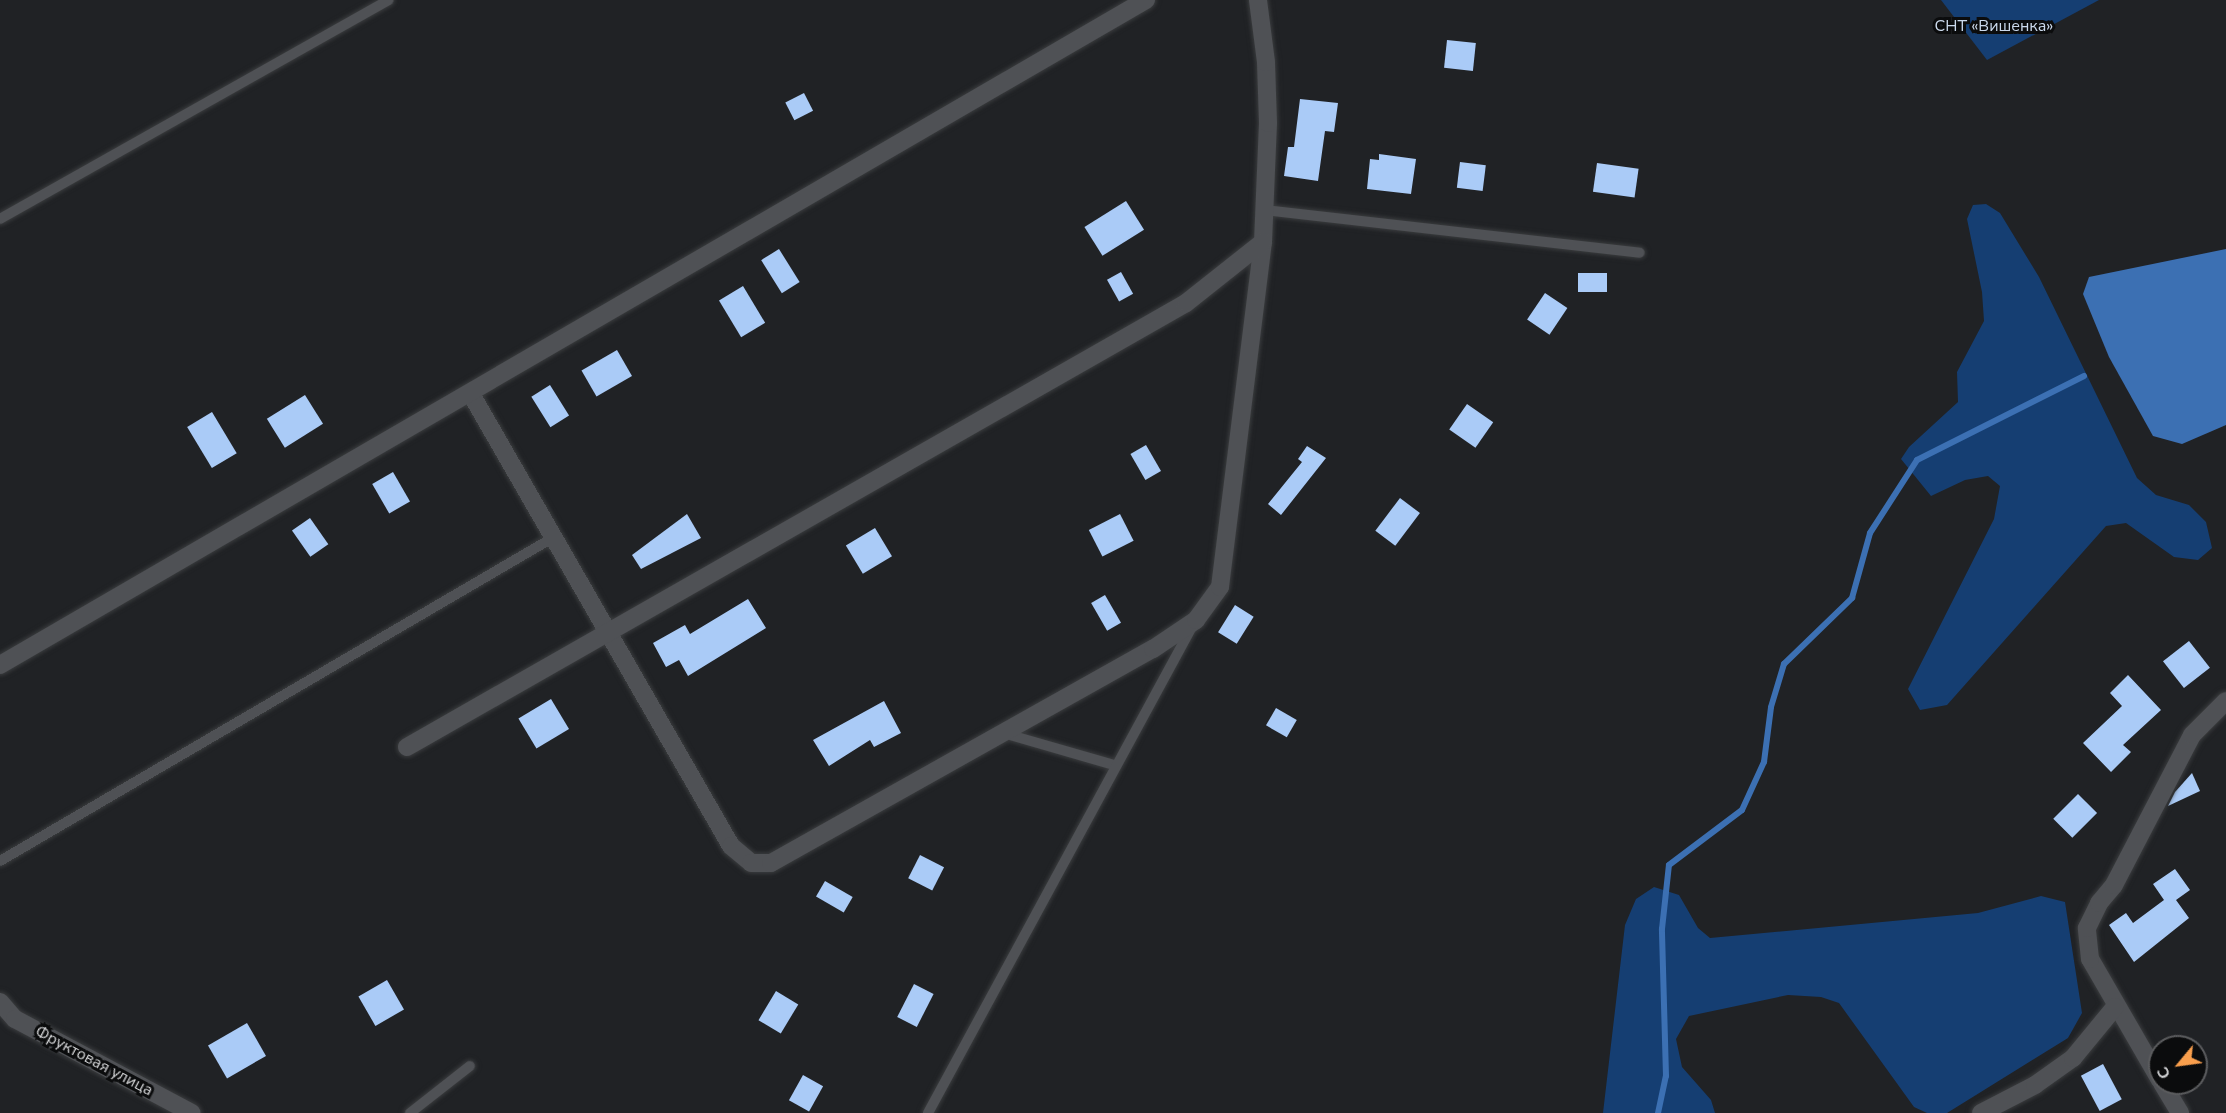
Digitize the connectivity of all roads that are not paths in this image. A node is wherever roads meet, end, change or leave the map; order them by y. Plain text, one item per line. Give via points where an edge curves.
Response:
1 (389, 0) edge
2 (1146, 0) edge
3 (1258, 0) edge
4 (1265, 210) junction
5 (0, 219) edge
6 (1263, 242) junction
7 (1640, 254) dead end
8 (471, 394) junction
9 (554, 537) junction
10 (1196, 620) junction
11 (609, 633) junction
12 (0, 665) edge
13 (2226, 700) edge
14 (1003, 733) junction
15 (407, 747) dead end
16 (1114, 765) junction
17 (0, 861) edge
18 (0, 1002) edge
19 (2115, 1007) junction
20 (2148, 1061) edge
21 (470, 1066) dead end
22 (2169, 1095) edge
23 (192, 1113) edge
24 (410, 1113) edge
25 (927, 1113) edge
26 (1981, 1113) edge
27 (2180, 1113) edge

1 - 5 lane
2 - 8 street
3 - 4 street via 1266,62
4 - 6 street
4 - 7 lane
6 - 10 street via 1220,587
6 - 11 street via 1186,303
8 - 9 street
8 - 12 street
9 - 11 street
9 - 17 lane
10 - 14 street via 1153,649
10 - 16 lane
11 - 14 street via 731,846 751,863 771,863
11 - 15 street
13 - 19 street via 2192,735 2114,885 2099,903 2087,928 2090,959
14 - 16 lane
16 - 25 lane
18 - 23 street, Фруктовая улица via 15,1019
19 - 20 street
19 - 26 street via 2073,1058 2035,1085
21 - 24 lane
22 - 27 street

